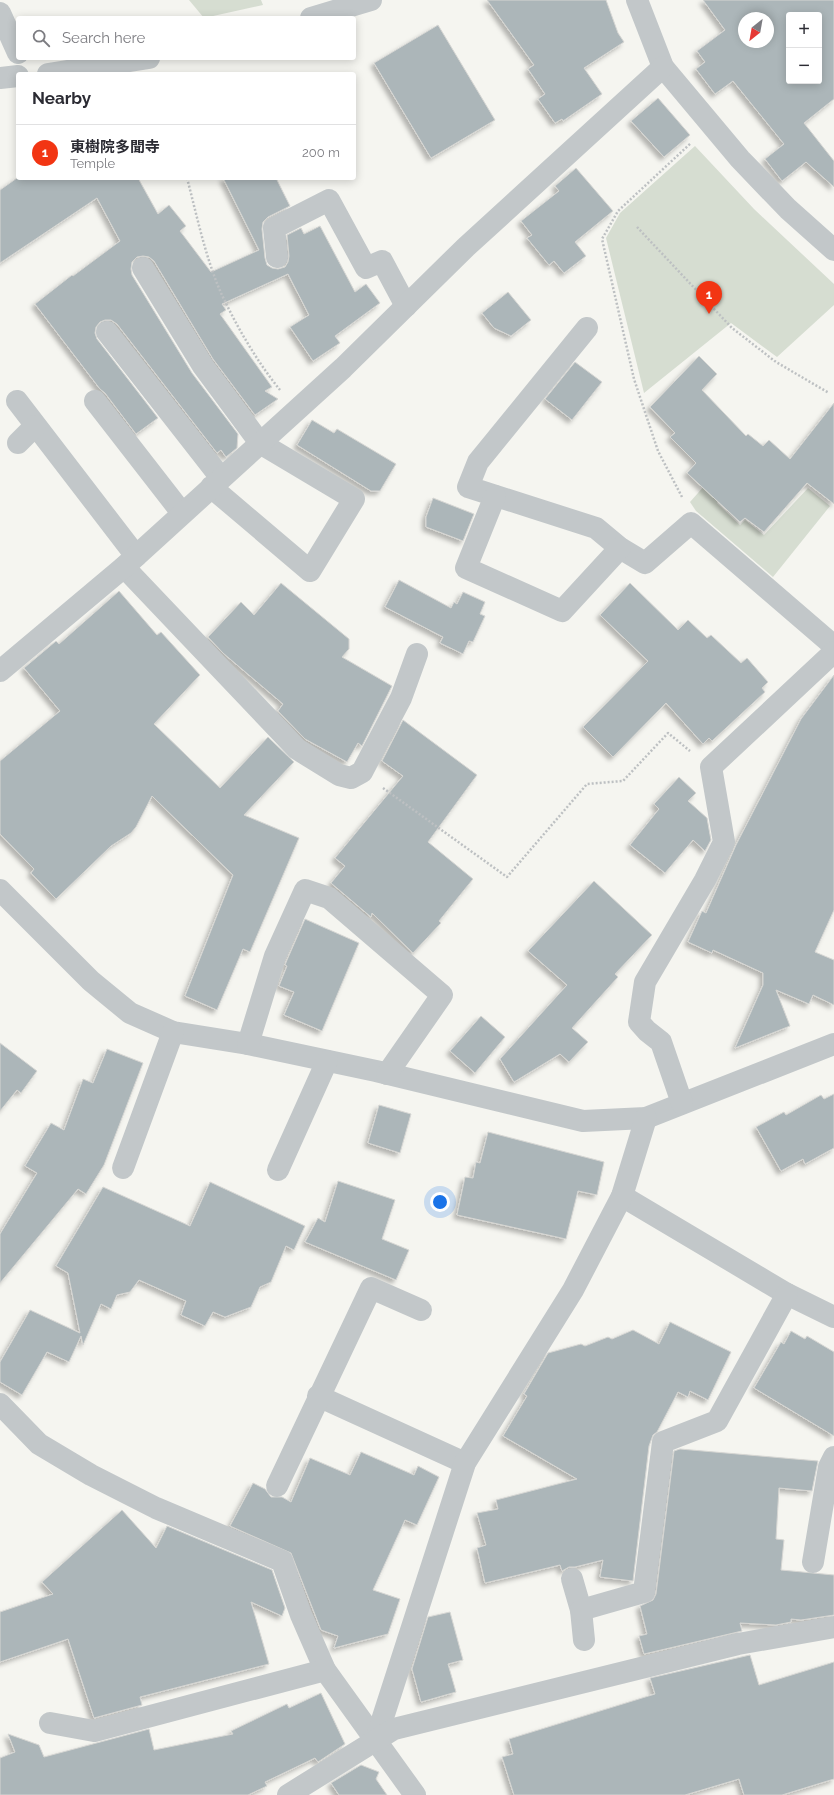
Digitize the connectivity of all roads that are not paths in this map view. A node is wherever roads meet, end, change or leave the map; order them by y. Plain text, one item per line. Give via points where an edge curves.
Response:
1 (371, 0) edge
2 (637, 0) edge
3 (0, 13) edge
4 (318, 16) edge
5 (16, 49) edge
6 (21, 60) edge
7 (136, 60) edge
8 (663, 67) junction
9 (26, 72) edge
10 (61, 72) edge
11 (16, 76) edge
12 (0, 78) edge
13 (834, 250) edge
14 (277, 257) dead end
15 (143, 268) dead end
16 (406, 306) junction
17 (587, 328) dead end
18 (107, 332) dead end
19 (17, 401) dead end
20 (94, 401) dead end
21 (35, 426) junction
22 (18, 443) dead end
23 (260, 443) junction
24 (216, 483) junction
25 (495, 496) junction
26 (182, 513) junction
27 (620, 548) junction
28 (130, 562) junction
29 (834, 646) edge
30 (834, 652) edge
31 (417, 654) dead end
32 (0, 671) edge
33 (0, 890) edge
34 (174, 1032) junction
35 (248, 1044) junction
36 (834, 1044) edge
37 (327, 1061) junction
38 (387, 1074) junction
39 (682, 1103) junction
40 (646, 1118) junction
41 (123, 1168) dead end
42 (278, 1170) dead end
43 (622, 1196) junction
44 (787, 1294) junction
45 (421, 1310) dead end
46 (834, 1317) edge
47 (318, 1396) junction
48 (0, 1404) edge
49 (834, 1457) edge
50 (465, 1463) junction
51 (277, 1486) dead end
52 (813, 1562) dead end
53 (572, 1579) dead end
54 (581, 1610) junction
55 (834, 1627) edge
56 (584, 1640) dead end
57 (325, 1670) junction
58 (50, 1724) dead end
59 (376, 1739) junction
60 (288, 1795) edge
61 (415, 1795) edge

1 - 4 street
2 - 8 street
3 - 5 street
6 - 9 street
7 - 10 street
8 - 13 street via 740,159 782,203
8 - 16 street via 466,247
11 - 12 street
14 - 16 street via 274,228 329,200 366,268 382,261
15 - 23 street via 203,366
16 - 23 street via 343,368
17 - 25 street via 478,462 468,487
18 - 24 street
19 - 21 street
20 - 26 street
21 - 22 street
21 - 28 street
23 - 24 street
23 - 24 street via 354,499 310,571
24 - 26 street
25 - 27 street via 596,528
25 - 27 street via 466,568 562,611
26 - 28 street
27 - 29 street via 645,563 691,523
28 - 31 street via 297,749 338,775 351,778 362,772 401,698
28 - 32 street
30 - 39 street via 711,767 724,842 706,880 645,982 639,1022 661,1042
33 - 34 street via 91,981 130,1013
34 - 35 street
34 - 41 street
35 - 37 street
35 - 38 street via 275,956 305,890 329,898 442,995
36 - 39 street
37 - 38 street
37 - 42 street
38 - 40 street via 583,1121
39 - 40 street
40 - 43 street
43 - 44 street
43 - 50 street via 573,1290
44 - 46 street
44 - 54 street via 717,1421 663,1442 644,1592
45 - 47 street via 371,1288
47 - 50 street
47 - 51 street
48 - 57 street via 39,1444 91,1475 156,1508 282,1561 301,1615
49 - 52 street via 829,1467
50 - 59 street
53 - 54 street
54 - 56 street
55 - 59 street via 723,1648 394,1729
57 - 58 street via 94,1731
57 - 59 street
59 - 60 street
59 - 61 street

